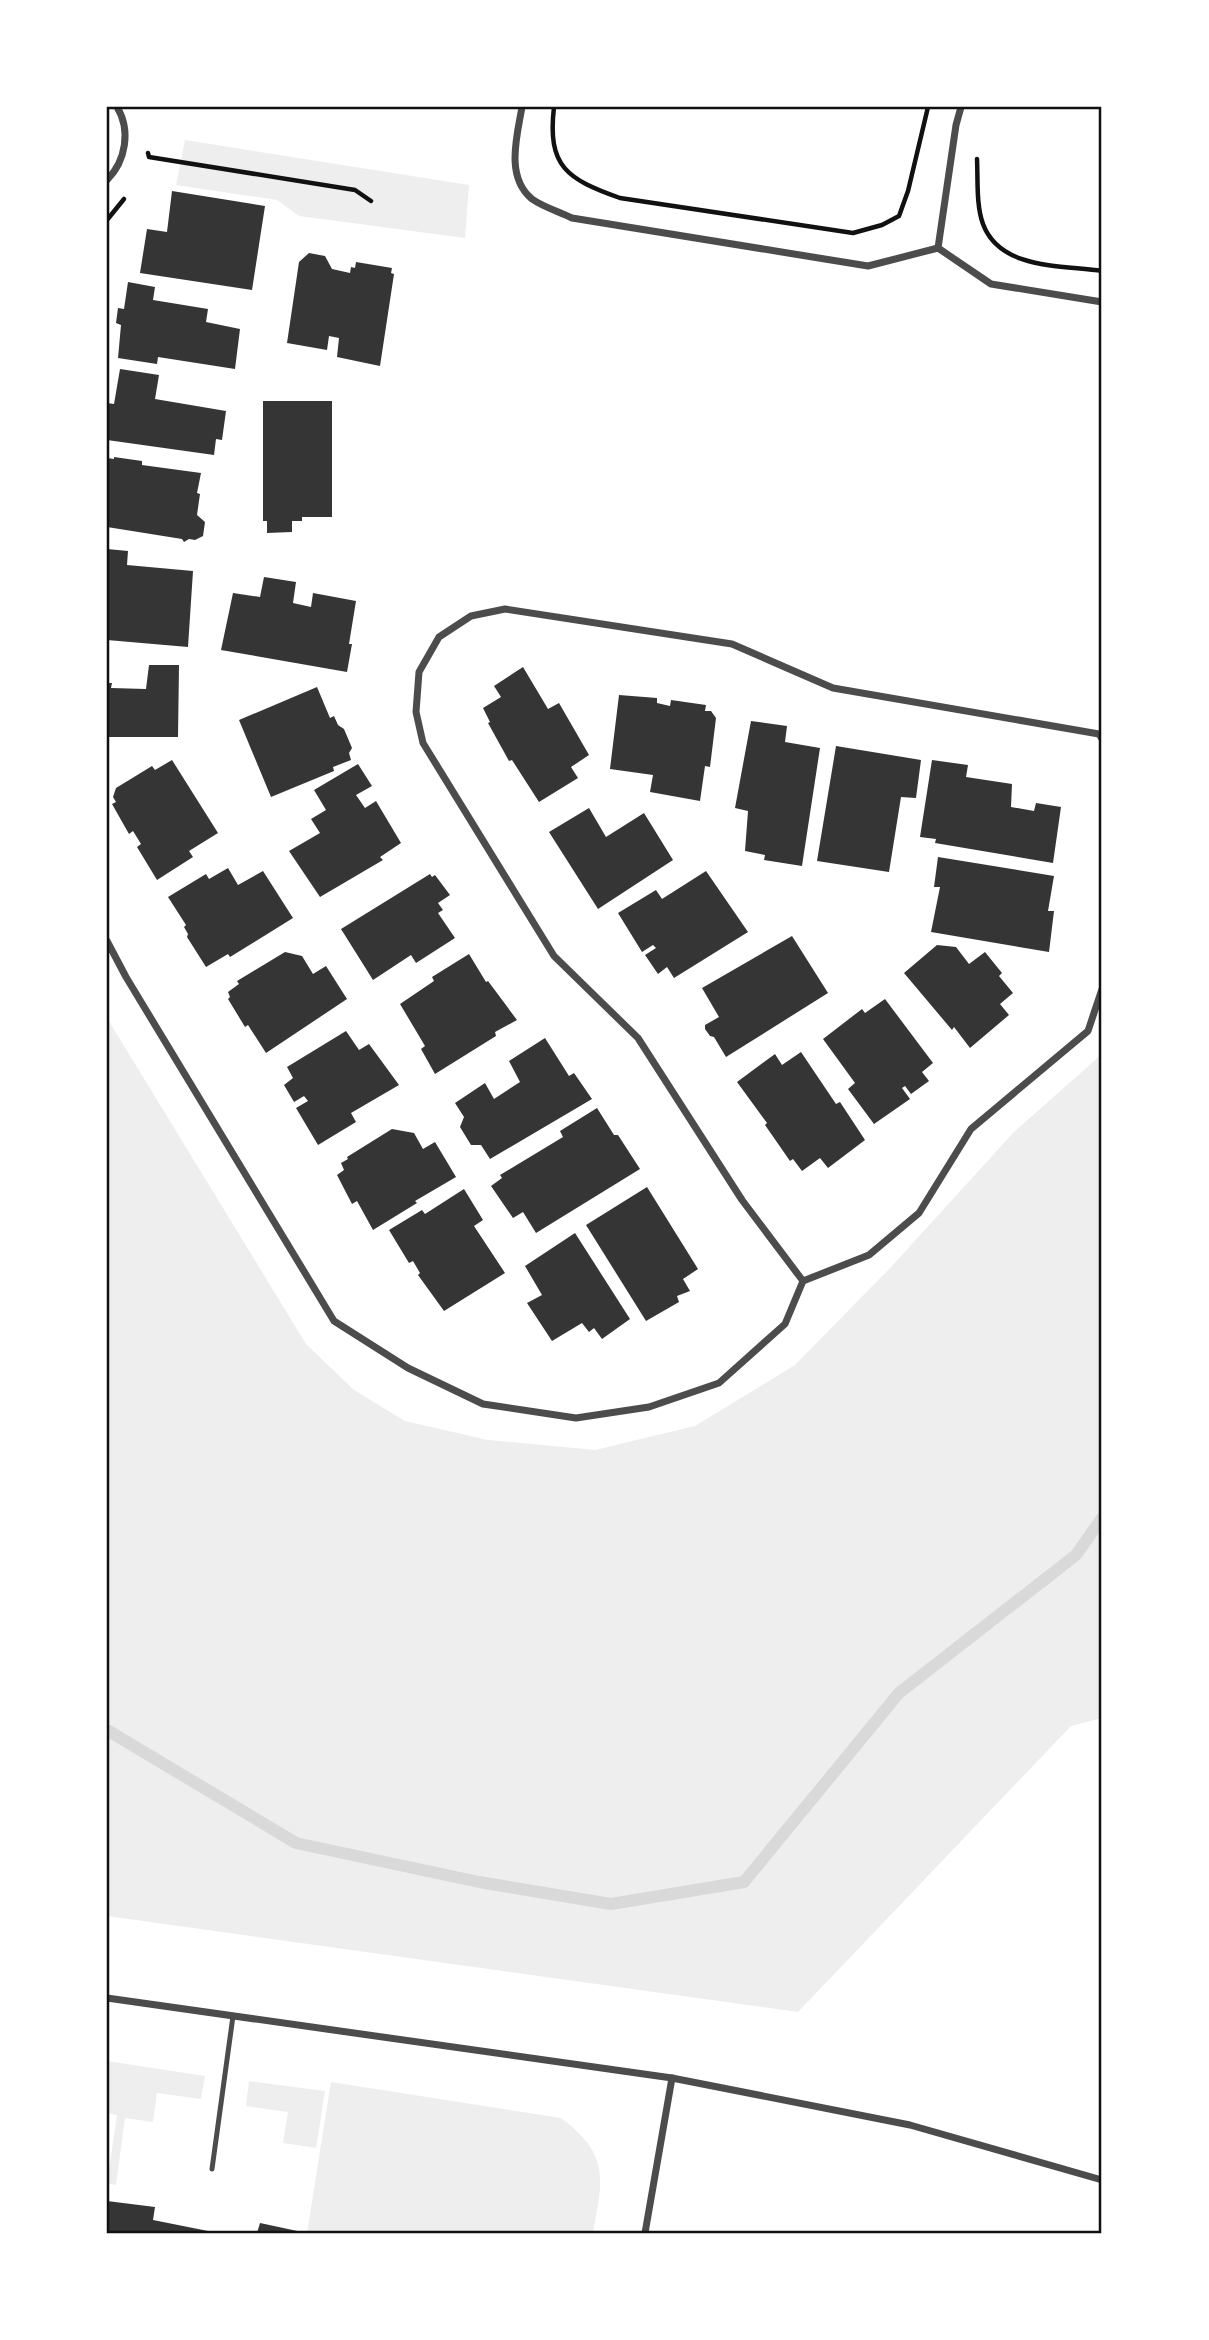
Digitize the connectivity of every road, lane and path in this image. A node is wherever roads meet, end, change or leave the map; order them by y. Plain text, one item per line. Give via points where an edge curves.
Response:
1 (117, 107) edge
2 (522, 107) edge
3 (554, 107) edge
4 (928, 107) edge
5 (961, 107) edge
6 (148, 145) dead end
7 (977, 154) dead end
8 (107, 180) edge
9 (371, 201) dead end
10 (938, 248) junction
11 (1102, 271) edge
12 (1102, 302) edge
13 (1102, 739) edge
14 (107, 941) edge
15 (1102, 989) edge
16 (803, 1281) junction
17 (107, 1998) edge
18 (233, 2016) junction
19 (672, 2078) junction
20 (212, 2169) dead end
21 (1102, 2180) edge
22 (645, 2233) edge

1 - 8 street via 126,135 123,155
2 - 10 street via 515,148 517,180 533,199 572,218 868,265
3 - 4 path via 551,134 557,155 569,175 592,188 620,198 853,233 899,216
5 - 10 street
6 - 9 path via 149,157 355,190
7 - 11 path via 982,222 991,241 1034,263
10 - 12 street via 991,284
13 - 16 street via 1099,734 834,688 732,644 505,609 471,616 439,637 419,672 416,712 423,743 554,956 638,1038 742,1199
14 - 16 street via 334,1321 408,1368 483,1404 576,1418 649,1407 719,1383 785,1324
15 - 16 street via 1088,1031 971,1129 919,1213 869,1255
17 - 18 street
18 - 19 street
18 - 20 lane
19 - 21 street via 910,2125
19 - 22 street

